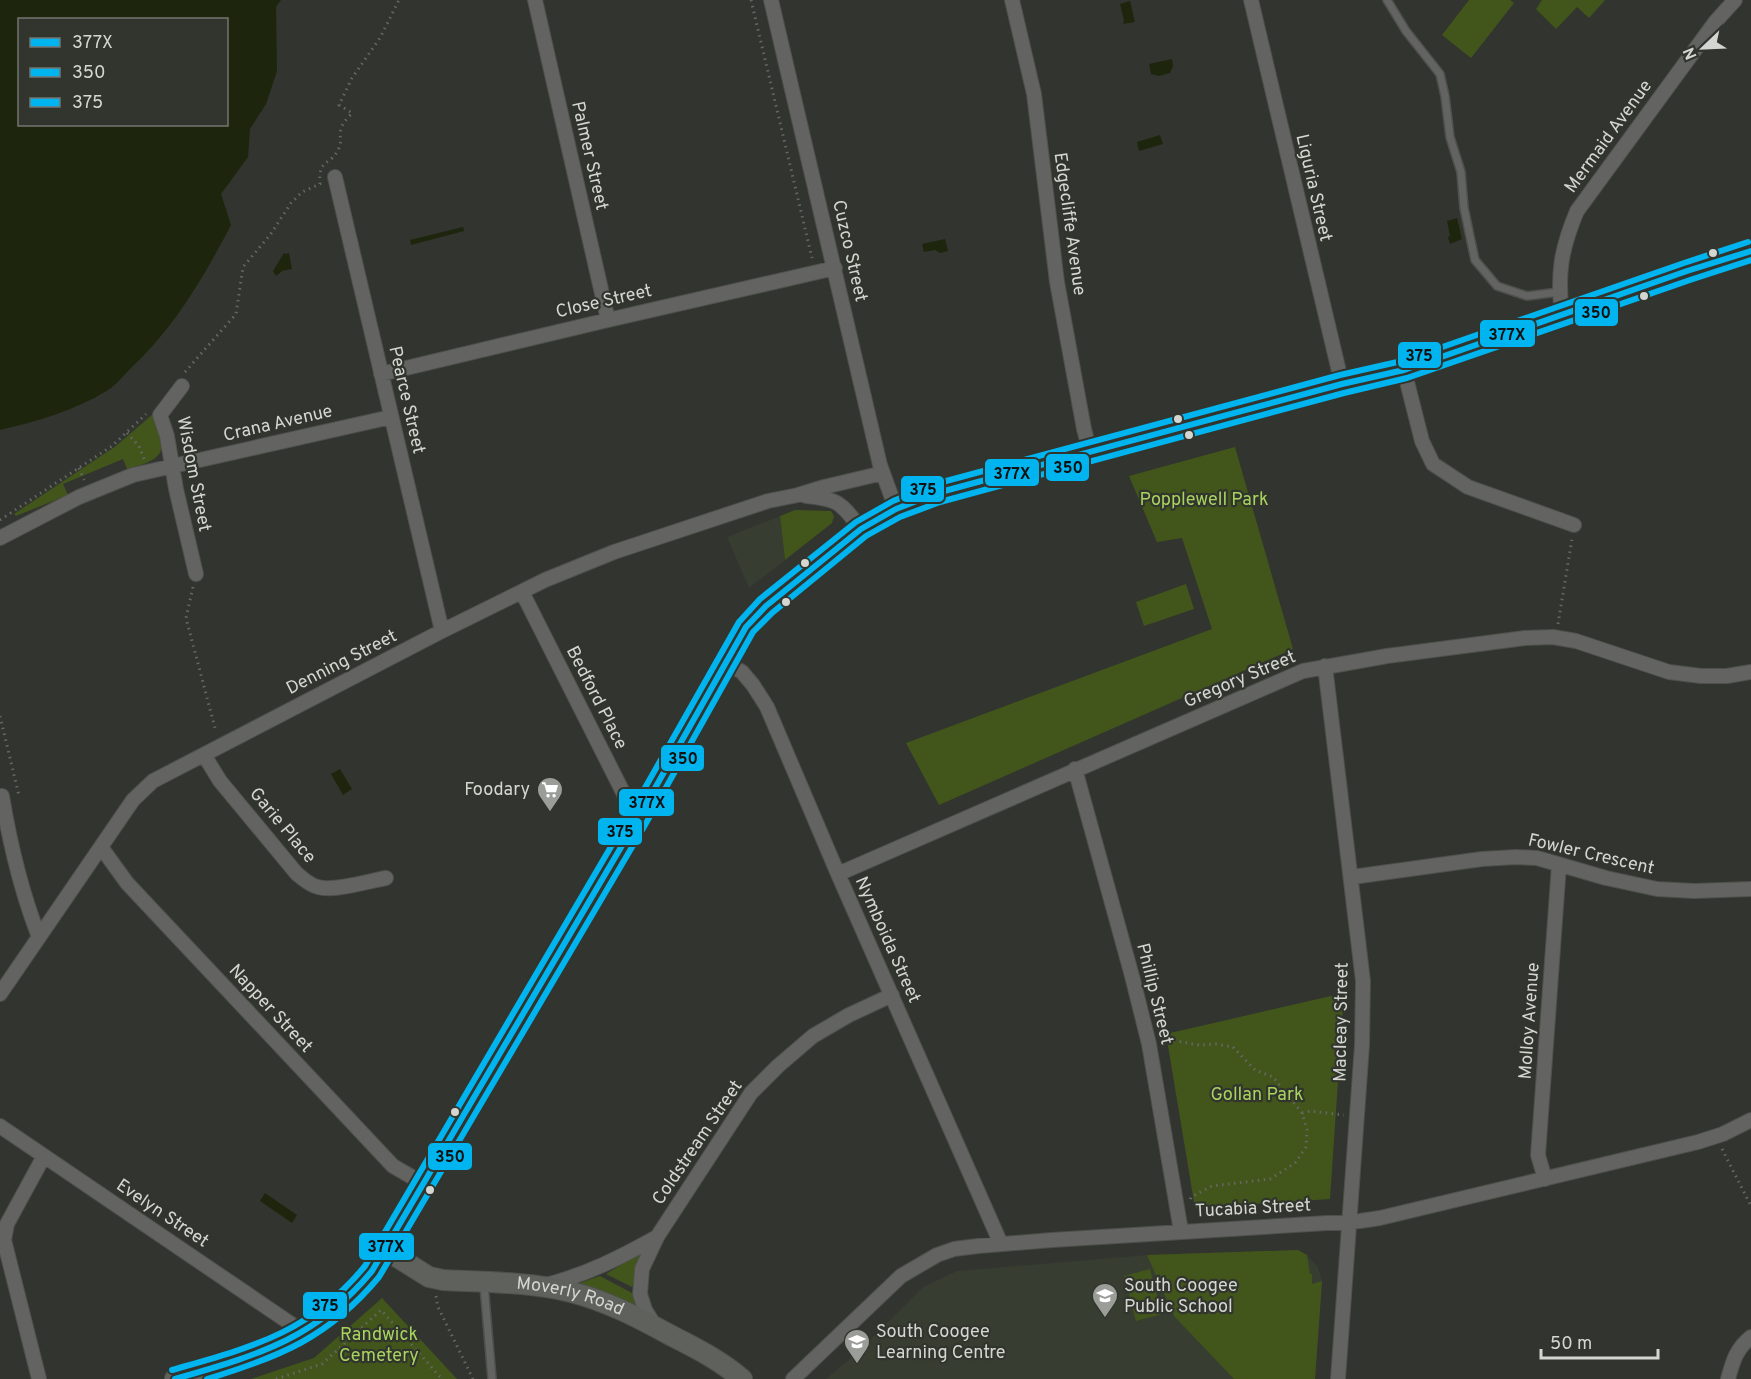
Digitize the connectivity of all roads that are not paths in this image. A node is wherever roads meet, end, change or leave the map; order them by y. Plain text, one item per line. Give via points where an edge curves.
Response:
1 (535, 0) edge
2 (771, 0) edge
3 (1012, 0) edge
4 (1251, 0) edge
5 (1387, 0) edge
6 (1735, 0) edge
7 (335, 177) dead end
8 (1751, 251) edge
9 (835, 268) junction
10 (1559, 292) junction
11 (1562, 315) junction
12 (608, 320) junction
13 (1404, 370) junction
14 (381, 374) junction
15 (182, 381) road end
16 (1342, 384) junction
17 (391, 417) junction
18 (1090, 452) junction
19 (173, 466) junction
20 (883, 473) junction
21 (798, 495) junction
22 (896, 509) junction
23 (1574, 525) dead end
24 (861, 528) junction
25 (0, 538) edge
26 (196, 574) road end
27 (522, 592) junction
28 (442, 631) junction
29 (725, 662) junction
30 (1325, 666) junction
31 (1751, 672) edge
32 (204, 755) junction
33 (1075, 770) junction
34 (2, 796) dead end
35 (637, 820) junction
36 (101, 847) junction
37 (1559, 865) junction
38 (838, 874) junction
39 (1352, 877) junction
40 (386, 878) dead end
41 (1751, 889) edge
42 (39, 937) junction
43 (0, 994) edge
44 (892, 995) junction
45 (1751, 1120) edge
46 (0, 1126) edge
47 (44, 1156) junction
48 (1545, 1179) junction
49 (424, 1185) junction
50 (1350, 1221) junction
51 (1181, 1231) junction
52 (657, 1237) junction
53 (1001, 1244) junction
54 (386, 1250) junction
55 (483, 1282) junction
56 (540, 1286) junction
57 (656, 1328) junction
58 (303, 1332) junction
59 (1751, 1336) edge
60 (39, 1379) edge
61 (175, 1379) edge
62 (492, 1379) edge
63 (742, 1379) edge
64 (792, 1379) edge
65 (1338, 1379) edge
66 (1728, 1379) edge

1 - 12 street, Palmer Street
2 - 9 street, Cuzco Street
3 - 18 street, Edgecliffe Avenue via 1034,94 1057,282
4 - 16 street, Liguria Street
5 - 10 lane via 1406,32 1440,74 1475,260 1497,286 1527,296
6 - 10 street, Mermaid Avenue via 1577,211 1562,258
7 - 14 street, Pearce Street
8 - 11 main road
9 - 12 street, Close Street
9 - 20 street, Cuzco Street
10 - 11 street, Mermaid Avenue
11 - 13 main road
12 - 14 street, Close Street
13 - 16 main road
13 - 23 street via 1422,441 1433,464 1467,487
14 - 17 street, Pearce Street
15 - 19 street, Wisdom Street via 160,414
16 - 18 main road
17 - 19 street, Crana Avenue
17 - 28 street, Pearce Street
18 - 22 main road via 937,493
19 - 25 street, Crana Avenue via 133,475 79,497
19 - 26 street, Wisdom Street
20 - 21 street, Denning Street
20 - 22 street, Cuzco Street
21 - 24 street, Denning Street via 839,503
21 - 27 street, Denning Street via 768,501 614,552
22 - 24 main road
24 - 29 main road via 766,606 746,627
27 - 28 street, Denning Street
27 - 35 street, Bedford Place
28 - 32 street, Denning Street
29 - 35 main road
29 - 38 street, Nymboida Street via 742,672 767,707
30 - 31 street, Gregory Street via 1553,637 1669,672 1701,676
30 - 33 street, Gregory Street via 1303,671
30 - 39 street, Macleay Street
32 - 36 street, Denning Street via 153,781 134,800
32 - 40 street, Garie Place via 220,781 310,885 332,888
33 - 38 street, Gregory Street
33 - 51 street, Phillip Street via 1149,1044
34 - 42 street via 9,842
35 - 49 main road
36 - 42 street, Denning Street
36 - 49 street, Napper Street via 127,883 393,1166
37 - 39 street, Fowler Crescent via 1516,857
37 - 41 street, Fowler Crescent via 1657,889
37 - 48 street, Molloy Avenue via 1538,1155
38 - 44 street, Nymboida Street
39 - 50 street, Macleay Street via 1363,981
42 - 43 street, Denning Street
44 - 52 street, Coldstream Street via 813,1036 751,1093
44 - 53 street, Nymboida Street
45 - 48 street, Tucabia Street via 1716,1137
46 - 47 street, Evelyn Street
47 - 58 street, Evelyn Street
47 - 60 street via 8,1224 4,1240
48 - 50 street, Tucabia Street via 1380,1218
49 - 54 main road
50 - 51 street, Tucabia Street
50 - 65 street, Macleay Street
51 - 53 street, Tucabia Street
52 - 56 street, Coldstream Street via 614,1261
52 - 57 street, Coldstream Street via 640,1281 645,1310
53 - 64 street, Tucabia Street via 937,1255 901,1276
54 - 55 main road, Moverly Road via 429,1277
54 - 58 main road via 343,1303
55 - 56 main road, Moverly Road
55 - 62 lane
56 - 57 main road, Moverly Road via 595,1299
57 - 63 main road, Moverly Road via 696,1348
58 - 61 main road
59 - 66 street via 1741,1345

